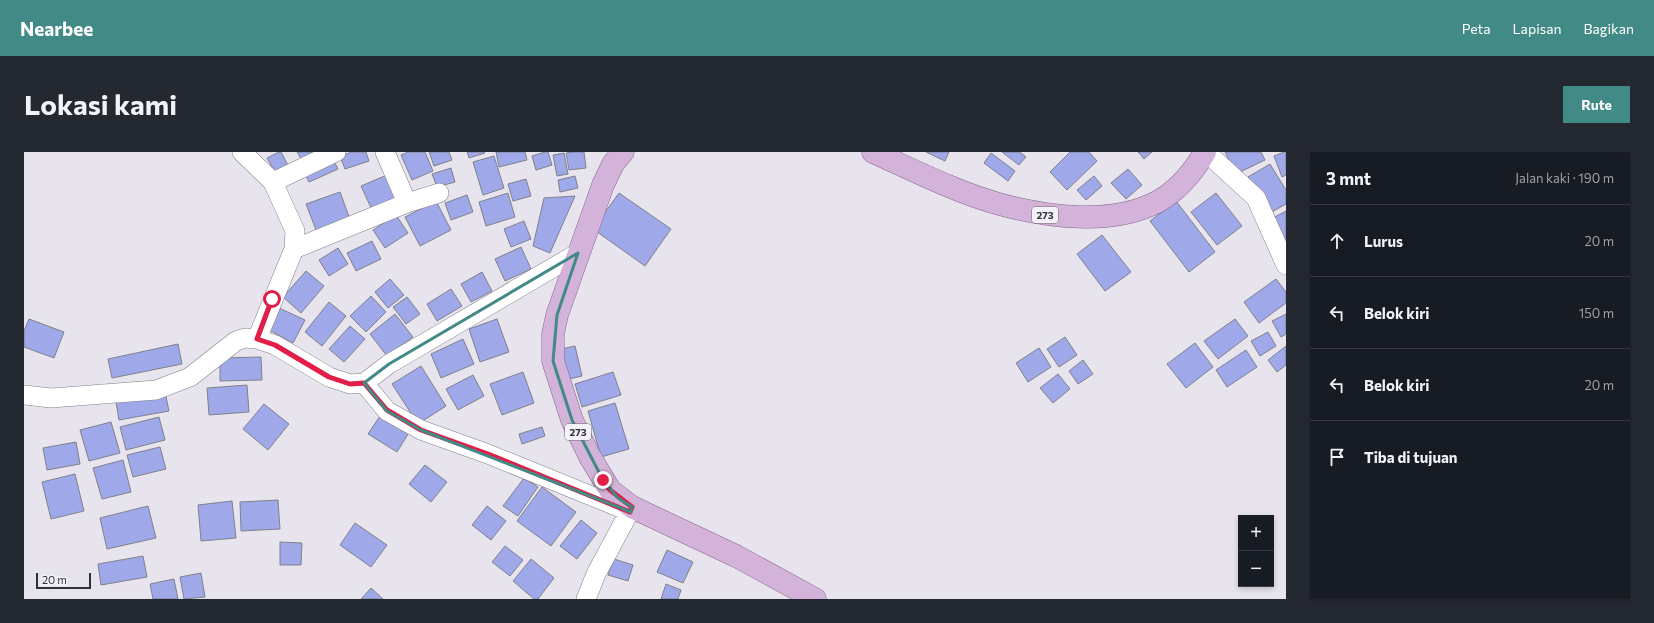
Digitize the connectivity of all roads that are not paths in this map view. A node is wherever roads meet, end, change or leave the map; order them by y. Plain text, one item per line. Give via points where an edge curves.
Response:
1 (242, 152) edge
2 (336, 152) edge
3 (386, 152) edge
4 (873, 152) edge
5 (1205, 152) edge
6 (616, 156) edge
7 (273, 182) junction
8 (439, 192) dead end
9 (407, 203) junction
10 (294, 250) junction
11 (578, 253) junction
12 (1286, 265) edge
13 (257, 339) junction
14 (364, 383) junction
15 (24, 395) edge
16 (631, 510) junction
17 (586, 599) edge
18 (815, 599) edge

1 - 7 street
2 - 7 street
3 - 9 street
4 - 5 main road, 273 via 998,204 1046,215 1094,217 1116,215 1158,202 1188,176
5 - 12 street via 1256,198
6 - 11 main road, 273
7 - 10 street via 295,231
8 - 9 street
9 - 10 street
10 - 13 street
11 - 14 street via 401,357
11 - 16 main road, 273 via 557,315 553,334 553,361 572,420 590,457 610,490
13 - 14 street via 275,345 329,377 350,384
13 - 15 street via 245,338 236,341 190,377 156,390 51,398
14 - 16 street via 387,410 421,430
16 - 17 street via 596,574
16 - 18 main road, 273 via 736,556

